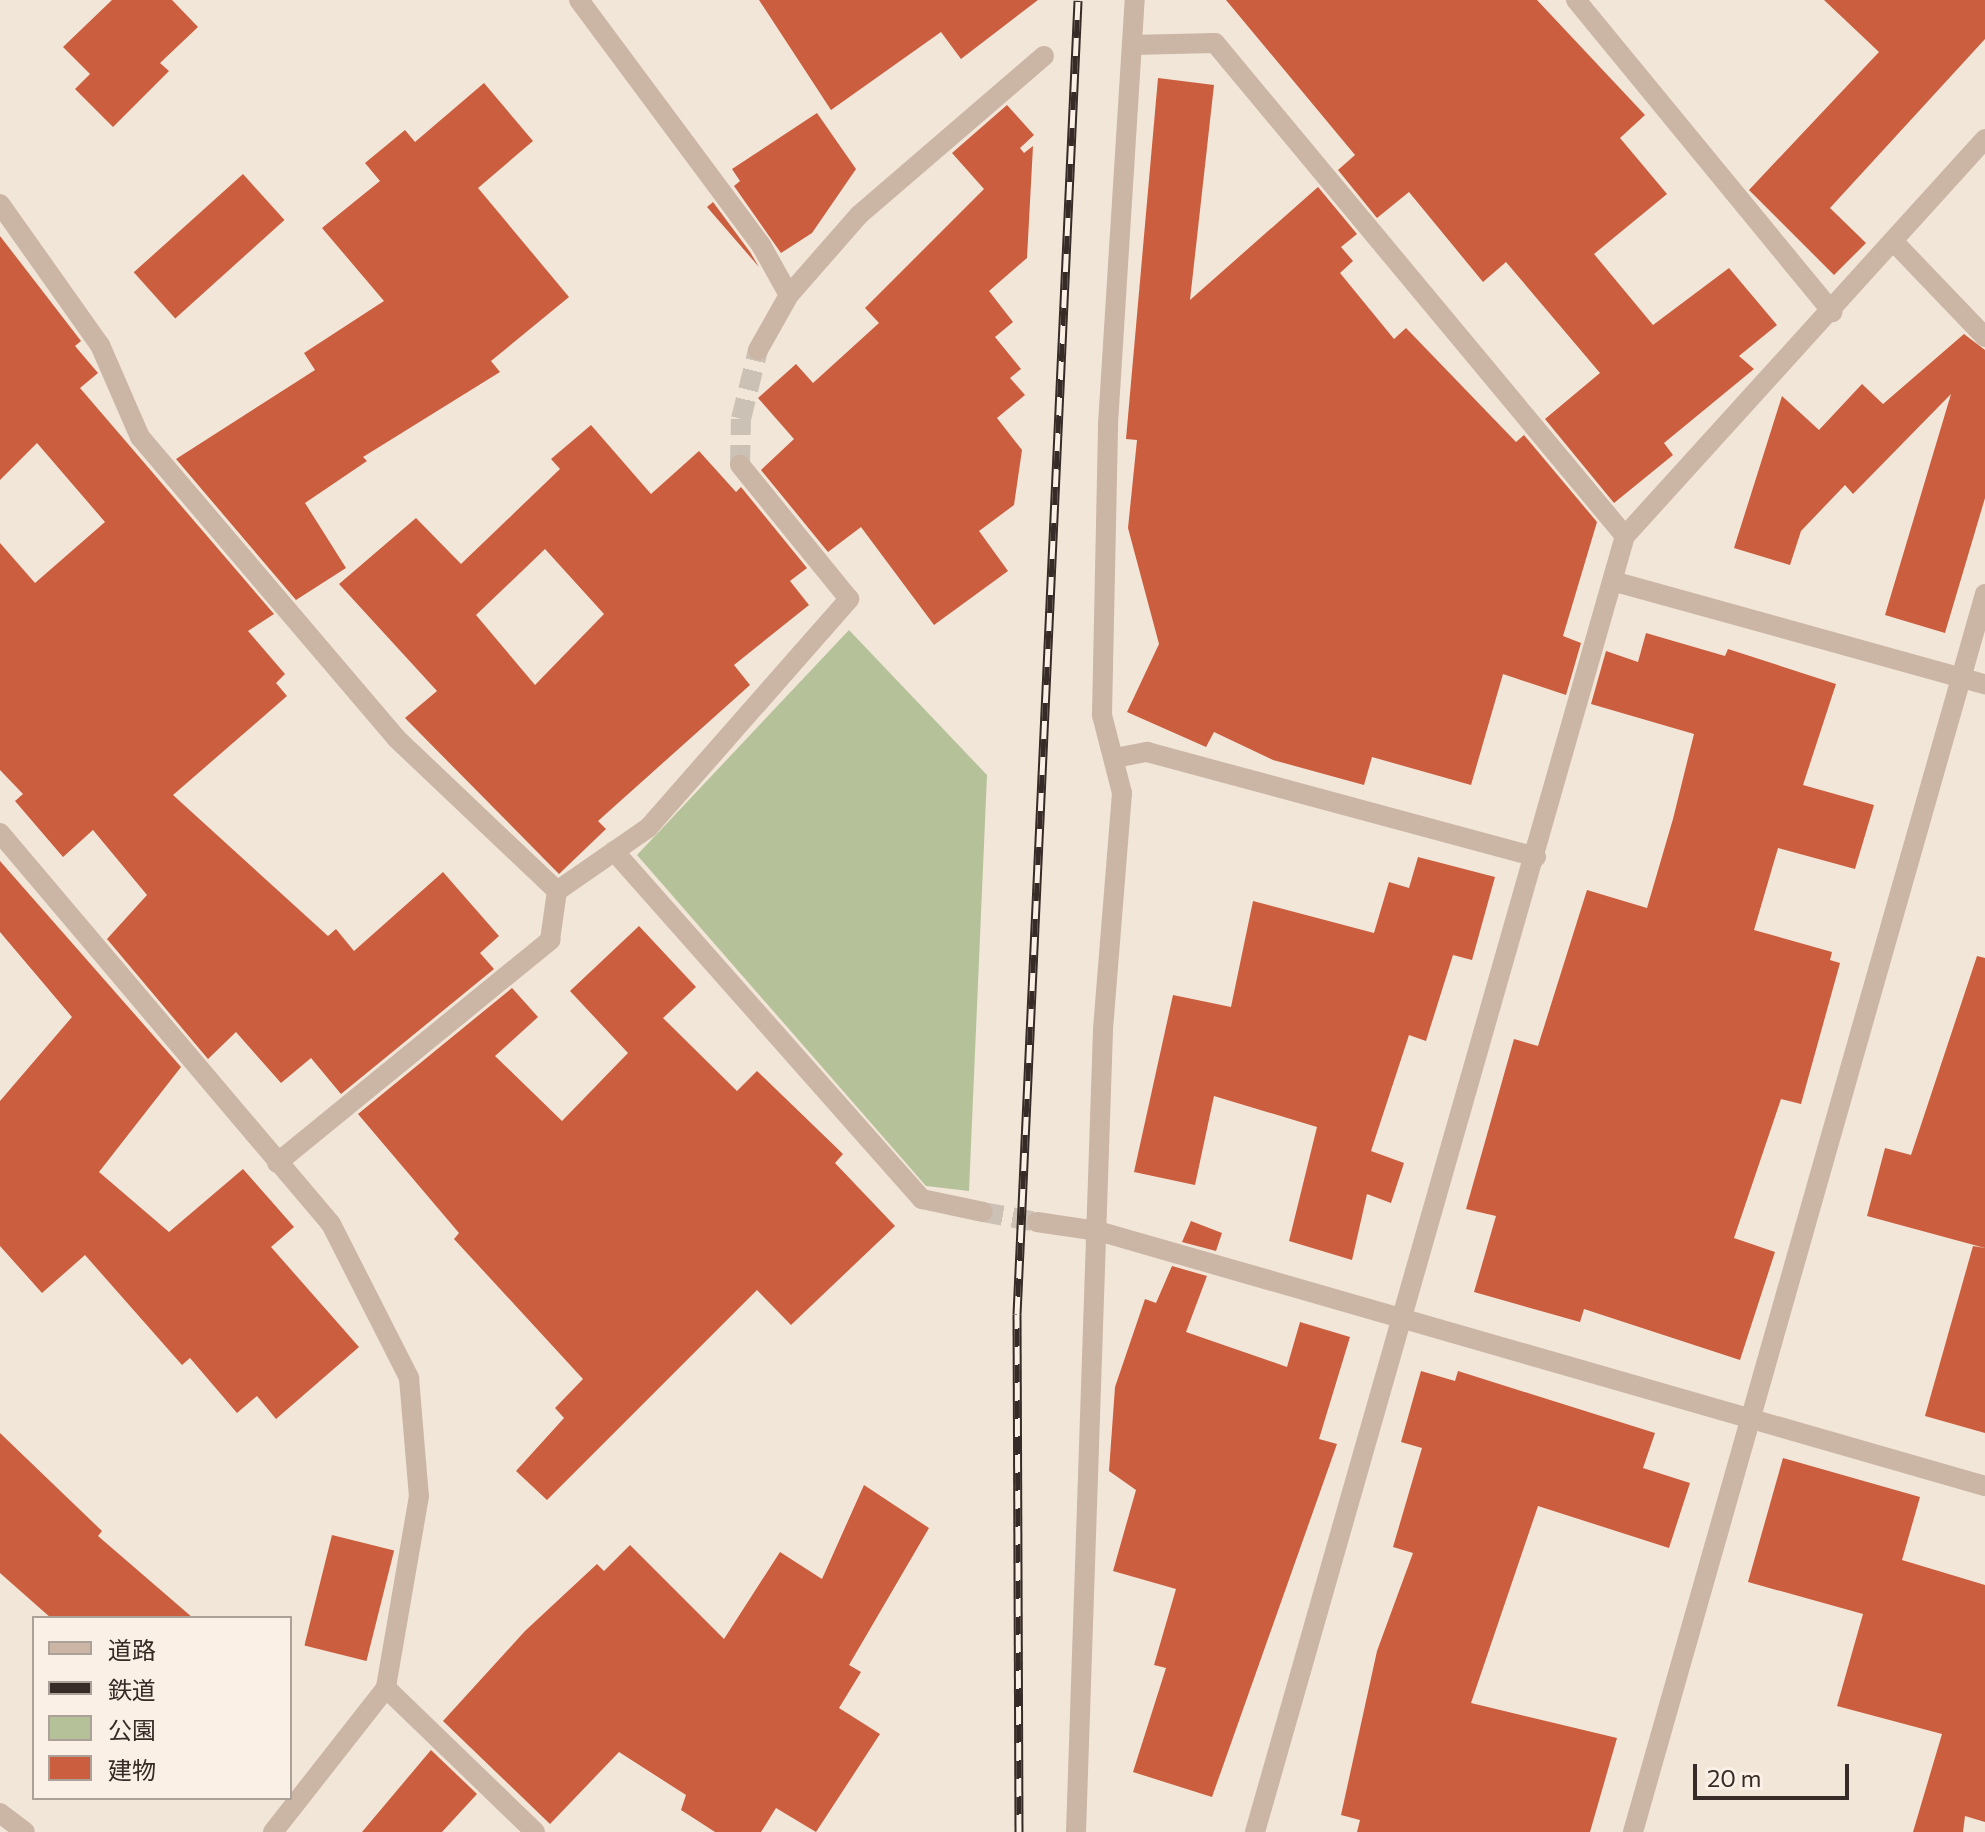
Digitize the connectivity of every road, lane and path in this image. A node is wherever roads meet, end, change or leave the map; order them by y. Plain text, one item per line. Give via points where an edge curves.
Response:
1 (579, 0) edge
2 (1135, 0) edge
3 (1576, 0) edge
4 (1132, 45) junction
5 (1044, 56) dead end
6 (1985, 139) edge
7 (0, 204) edge
8 (1894, 242) junction
9 (789, 295) junction
10 (1832, 312) junction
11 (1985, 337) edge
12 (758, 350) tunnel mouth
13 (740, 465) tunnel mouth
14 (1625, 536) junction
15 (1616, 582) junction
16 (1985, 594) edge
17 (1959, 677) junction
18 (1985, 684) edge
19 (1115, 758) junction
20 (0, 833) edge
21 (614, 851) junction
22 (1536, 857) junction
23 (557, 891) junction
24 (277, 1163) junction
25 (983, 1212) tunnel mouth
26 (1037, 1222) tunnel mouth
27 (1098, 1231) junction
28 (1403, 1321) junction
29 (1752, 1418) junction
30 (1985, 1486) edge
31 (386, 1688) junction
32 (0, 1813) edge
33 (25, 1832) edge
34 (273, 1832) edge
35 (535, 1832) edge
36 (1076, 1832) edge
37 (1255, 1832) edge
38 (1633, 1832) edge

1 - 9 street via 761,245
2 - 4 street
3 - 10 street
4 - 14 street via 1215,43
4 - 19 street via 1108,439 1102,715
5 - 9 street via 859,215
6 - 8 street
7 - 23 street via 100,345 140,437 396,738
8 - 10 street
8 - 11 street
9 - 12 street
10 - 14 street
13 - 21 street via 849,599 648,828
14 - 15 street
15 - 17 street
15 - 22 street
16 - 17 street
17 - 18 street
17 - 29 street
19 - 22 street via 1147,752
19 - 27 street via 1122,793 1103,1029
20 - 24 street
21 - 23 street
21 - 25 street via 922,1199
22 - 28 street
23 - 24 street via 550,940
24 - 31 street via 331,1224 409,1378 419,1496
26 - 27 street
27 - 28 street
27 - 36 street
28 - 29 street
28 - 37 street
29 - 30 street
29 - 38 street
31 - 34 street
31 - 35 street
32 - 33 street

